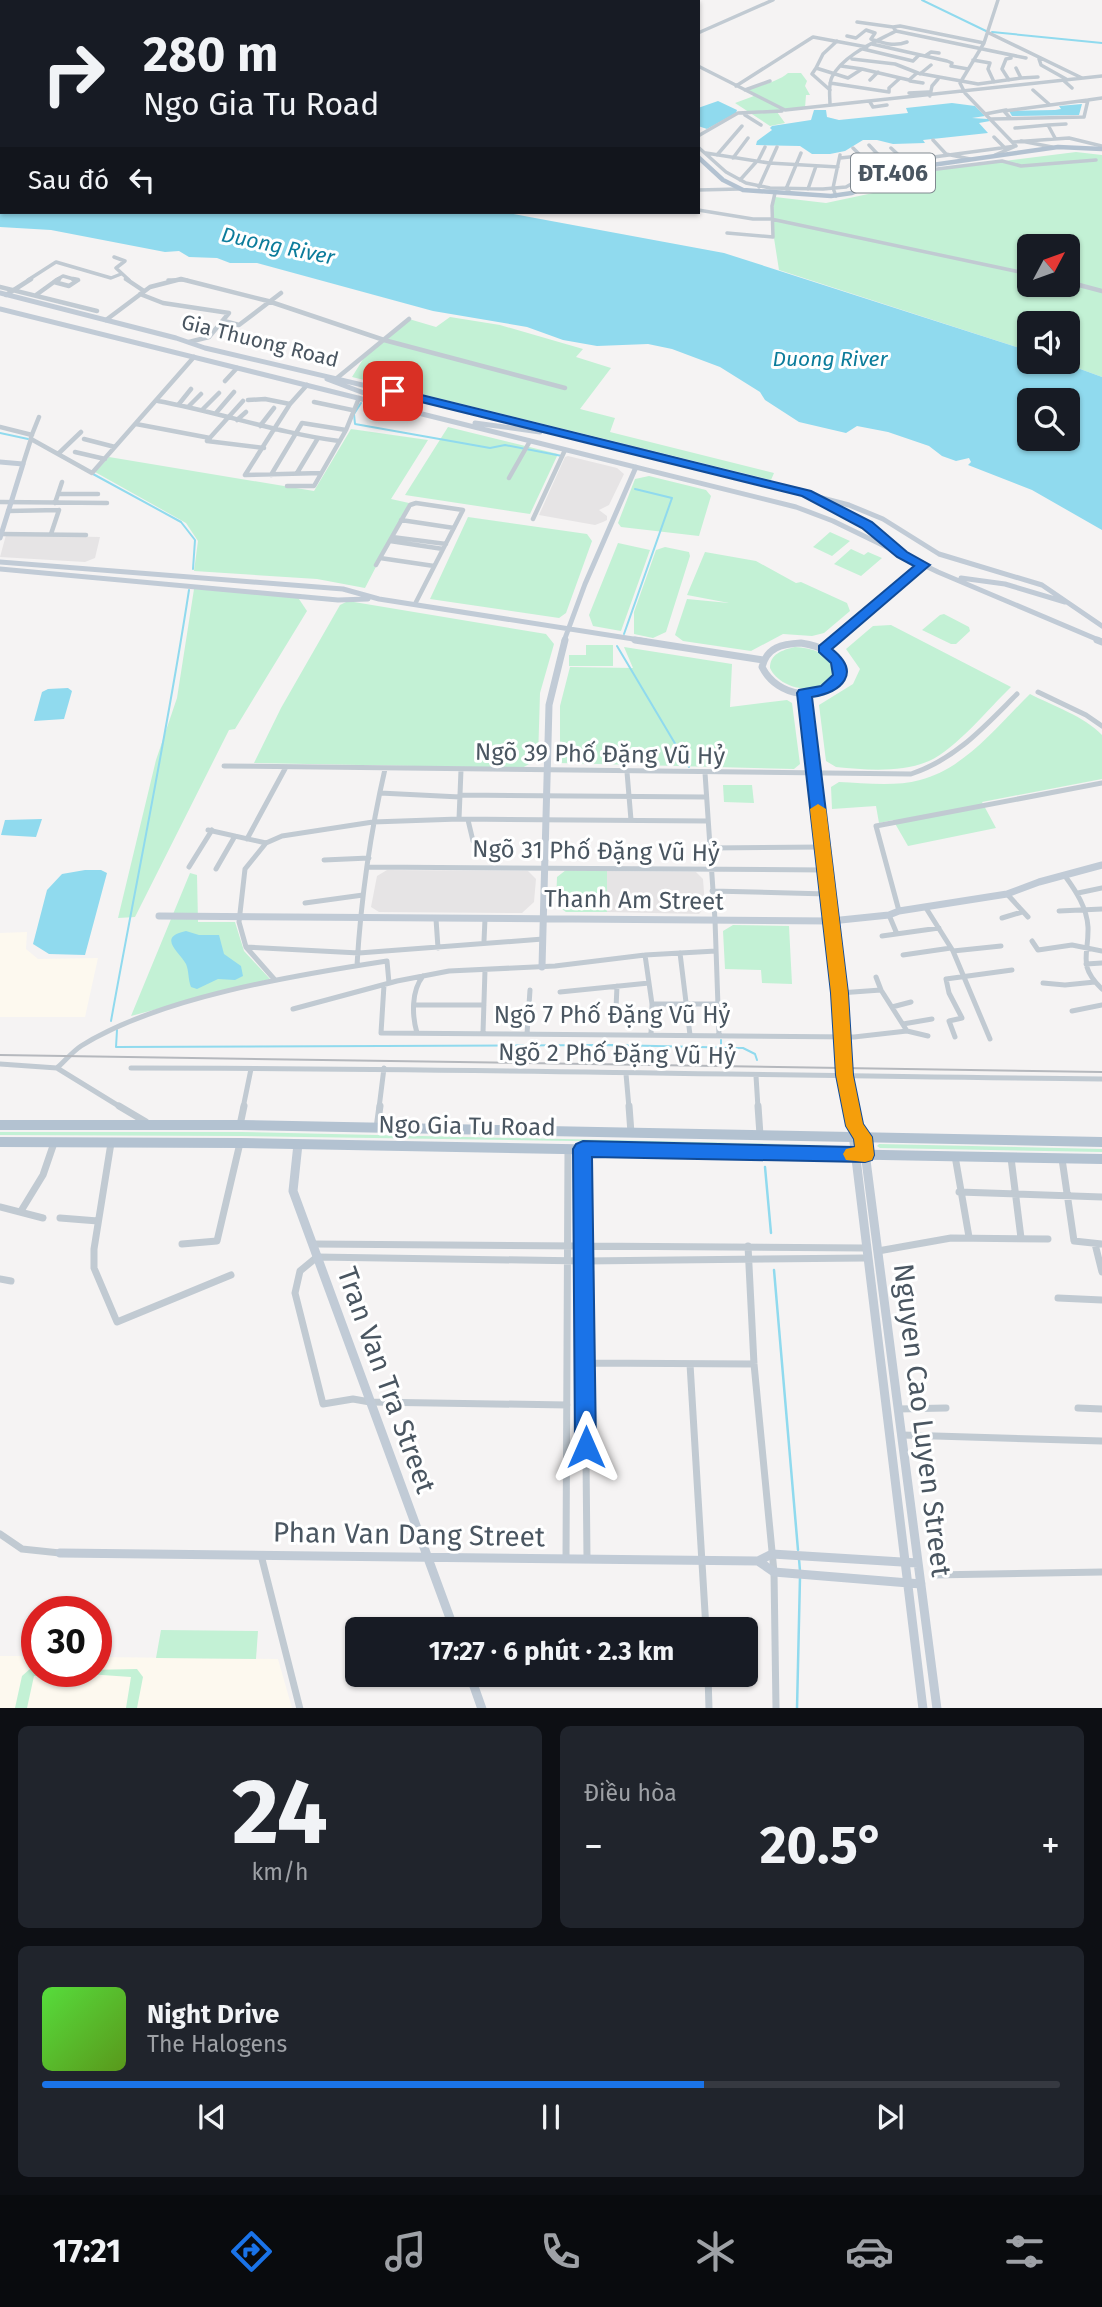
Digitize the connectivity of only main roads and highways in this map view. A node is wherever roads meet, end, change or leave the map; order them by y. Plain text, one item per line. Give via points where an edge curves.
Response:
1 (1102, 147) edge
2 (700, 160) edge
3 (0, 1125) edge
4 (0, 1142) edge
5 (1102, 1142) edge
6 (1102, 1159) edge

1 - 2 main road, ĐT.406 via 1058,147 904,169 836,196 740,189
3 - 5 main road, Ngo Gia Tu Road via 240,1125
4 - 6 main road, Ngo Gia Tu Road

